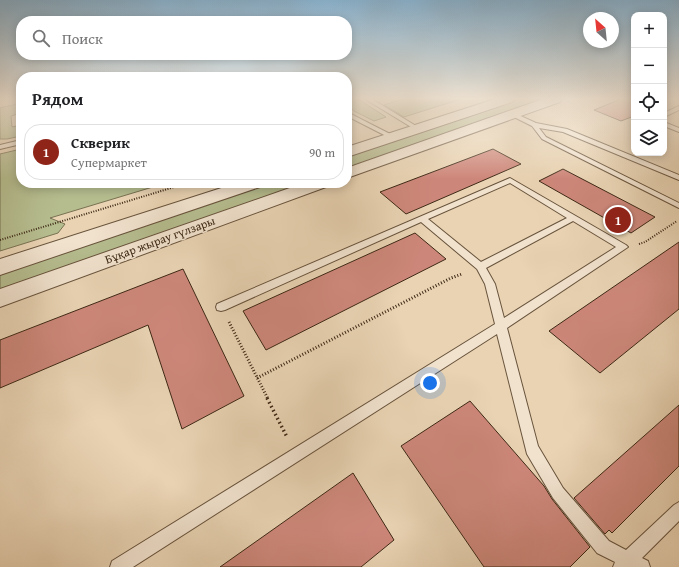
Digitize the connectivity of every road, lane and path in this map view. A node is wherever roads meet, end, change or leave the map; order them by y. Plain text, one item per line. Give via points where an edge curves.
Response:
1 (368, 125) edge
2 (412, 125) edge
3 (429, 125) edge
4 (480, 125) edge
5 (534, 125) edge
6 (537, 125) edge
7 (668, 125) edge
8 (418, 129) junction
9 (679, 130) edge
10 (392, 137) junction
11 (16, 143) edge
12 (0, 147) edge
13 (352, 150) edge
14 (352, 172) edge
15 (679, 178) edge
16 (172, 188) edge
17 (239, 188) edge
18 (306, 188) edge
19 (679, 206) edge
20 (573, 218) junction
21 (422, 219) junction
22 (679, 220) edge
23 (0, 240) edge
24 (623, 247) junction
25 (0, 267) edge
26 (480, 267) junction
27 (0, 298) edge
28 (221, 307) joint
29 (501, 326) junction
30 (258, 378) junction
31 (296, 455) junction
32 (679, 510) edge
33 (631, 565) edge
34 (118, 567) edge

1 - 10 lane
2 - 8 lane
3 - 8 street
4 - 14 street
5 - 19 lane via 544,138
6 - 15 lane via 565,130
7 - 9 lane
8 - 10 street
10 - 13 street
11 - 12 lane
16 - 23 path
17 - 25 street, Бұқар жырау гүлзары
18 - 27 street, Бұқар жырау гүлзары
20 - 21 lane via 510,180
20 - 24 lane
20 - 26 lane
21 - 26 lane
21 - 28 lane
22 - 24 path via 645,242
24 - 29 lane
26 - 29 lane via 490,284
26 - 30 path via 451,278
28 - 30 path
29 - 31 lane
29 - 33 lane via 532,449 558,493 604,547
30 - 31 path
31 - 34 lane
32 - 33 lane

